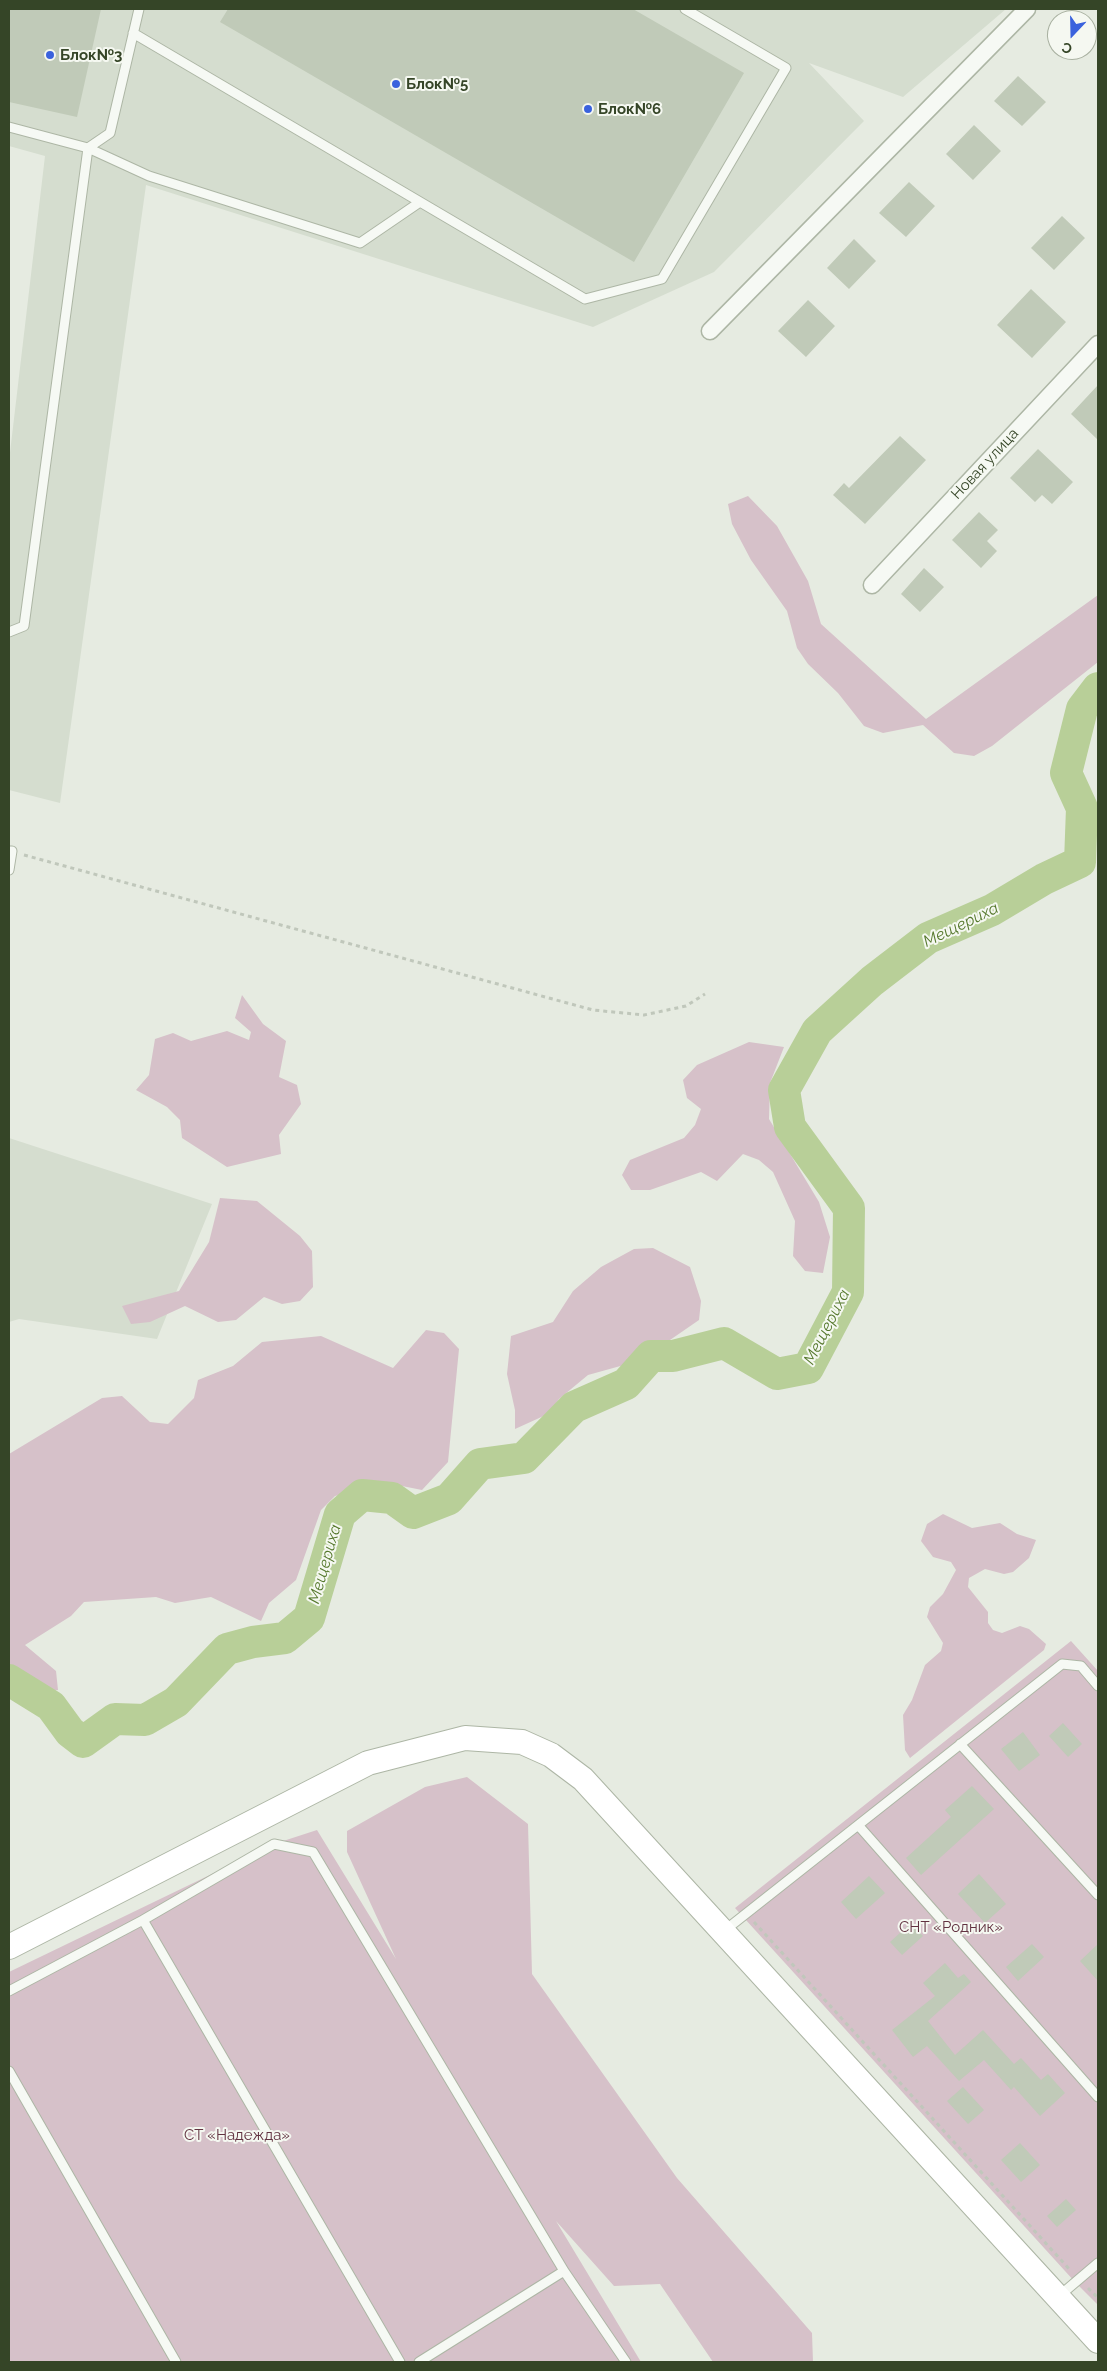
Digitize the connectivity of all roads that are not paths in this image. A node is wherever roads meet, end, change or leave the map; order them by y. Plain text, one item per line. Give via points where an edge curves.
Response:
1 (139, 9) edge
2 (686, 9) edge
3 (1027, 9) edge
4 (133, 33) junction
5 (9, 127) edge
6 (88, 148) junction
7 (420, 202) junction
8 (710, 331) dead end
9 (1098, 344) edge
10 (872, 585) dead end
11 (9, 632) edge
12 (10, 851) edge
13 (9, 870) edge
14 (1098, 1686) edge
15 (960, 1744) junction
16 (858, 1825) junction
17 (1098, 1896) edge
18 (143, 1920) junction
19 (724, 1931) junction
20 (9, 1948) edge
21 (9, 1991) edge
22 (9, 2072) edge
23 (1098, 2097) edge
24 (1098, 2263) edge
25 (564, 2270) junction
26 (1057, 2297) junction
27 (1098, 2341) edge
28 (176, 2362) edge
29 (400, 2362) edge
30 (419, 2362) edge
31 (626, 2362) edge

1 - 4 lane
2 - 7 lane via 786,68 662,279 584,299
3 - 8 street
4 - 6 lane via 110,132
4 - 7 lane
5 - 6 lane
6 - 7 lane via 149,176 360,243
6 - 11 lane via 24,626
9 - 10 street, Новая улица
12 - 13 lane
14 - 15 lane via 1081,1666 1062,1664
15 - 16 lane
15 - 17 lane
16 - 19 lane
16 - 23 lane
18 - 21 lane
18 - 25 lane via 274,1844 313,1852
18 - 29 lane
19 - 20 street via 583,1779 551,1755 522,1742 464,1738 368,1763
19 - 26 street
22 - 28 lane
24 - 26 lane
25 - 30 lane
25 - 31 lane
26 - 27 street

